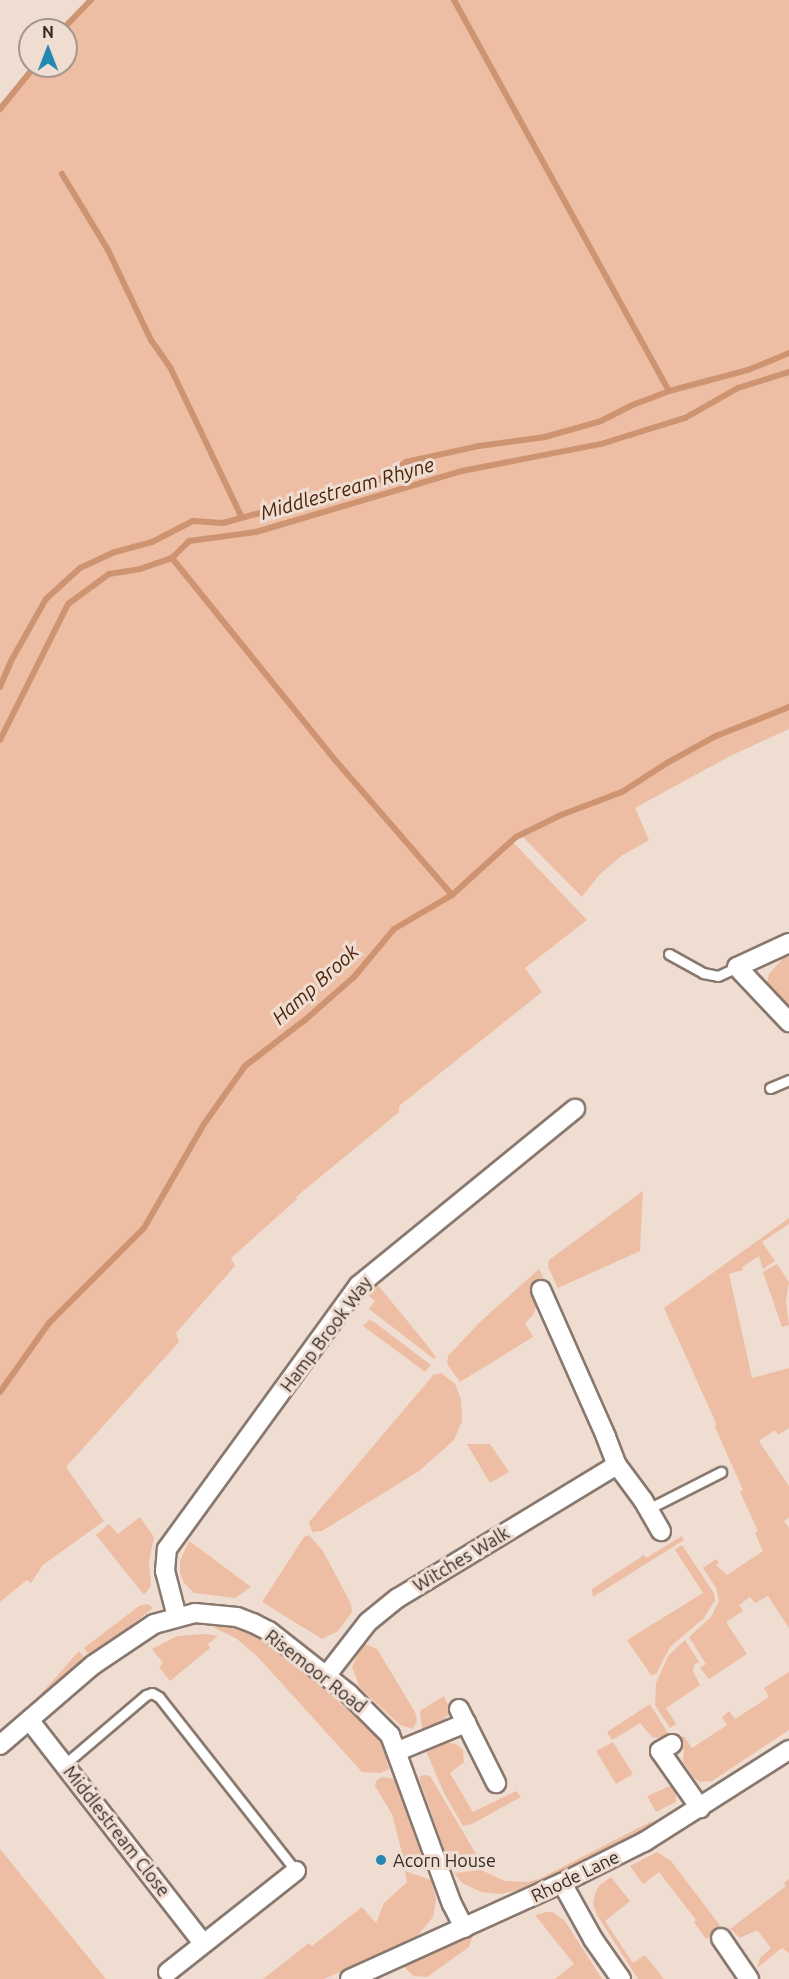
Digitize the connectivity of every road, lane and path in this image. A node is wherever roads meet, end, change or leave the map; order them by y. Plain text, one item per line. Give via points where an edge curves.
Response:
1 (789, 943) edge
2 (669, 954) dead end
3 (737, 967) junction
4 (789, 1022) edge
5 (789, 1080) edge
6 (770, 1088) dead end
7 (575, 1109) dead end
8 (541, 1290) dead end
9 (616, 1465) junction
10 (721, 1472) dead end
11 (648, 1509) junction
12 (661, 1531) dead end
13 (177, 1617) junction
14 (326, 1676) junction
15 (30, 1721) junction
16 (672, 1744) dead end
17 (0, 1745) edge
18 (789, 1750) edge
19 (398, 1751) junction
20 (65, 1764) junction
21 (496, 1783) dead end
22 (700, 1808) junction
23 (296, 1871) joint
24 (562, 1883) junction
25 (464, 1928) junction
26 (721, 1938) dead end
27 (203, 1943) junction
28 (168, 1972) dead end
29 (350, 1979) edge
30 (621, 1979) edge
31 (749, 1979) edge

1 - 3 street
2 - 3 lane via 703,973 718,976
3 - 4 street
5 - 6 lane
7 - 13 street, Hamp Brook Way via 359,1286 167,1549 165,1571
8 - 9 street
9 - 11 street
9 - 14 street, Witches Walk via 398,1598 368,1622
10 - 11 lane
11 - 12 street
13 - 14 street, Risemoor Road via 216,1614 253,1623
13 - 15 street, Risemoor Road via 154,1624 93,1665
14 - 19 street, Risemoor Road via 385,1727
15 - 17 street, Risemoor Road
15 - 20 street, Middlestream Close
16 - 22 street via 660,1751
18 - 22 street, Rhode Lane
19 - 21 street via 462,1716
19 - 25 street, Risemoor Road
20 - 23 lane via 152,1693
20 - 27 street, Middlestream Close
22 - 24 street, Rhode Lane via 644,1842
23 - 27 street
24 - 25 street, Rhode Lane
24 - 30 street
25 - 29 street, Rhode Lane
26 - 31 street
27 - 28 street

